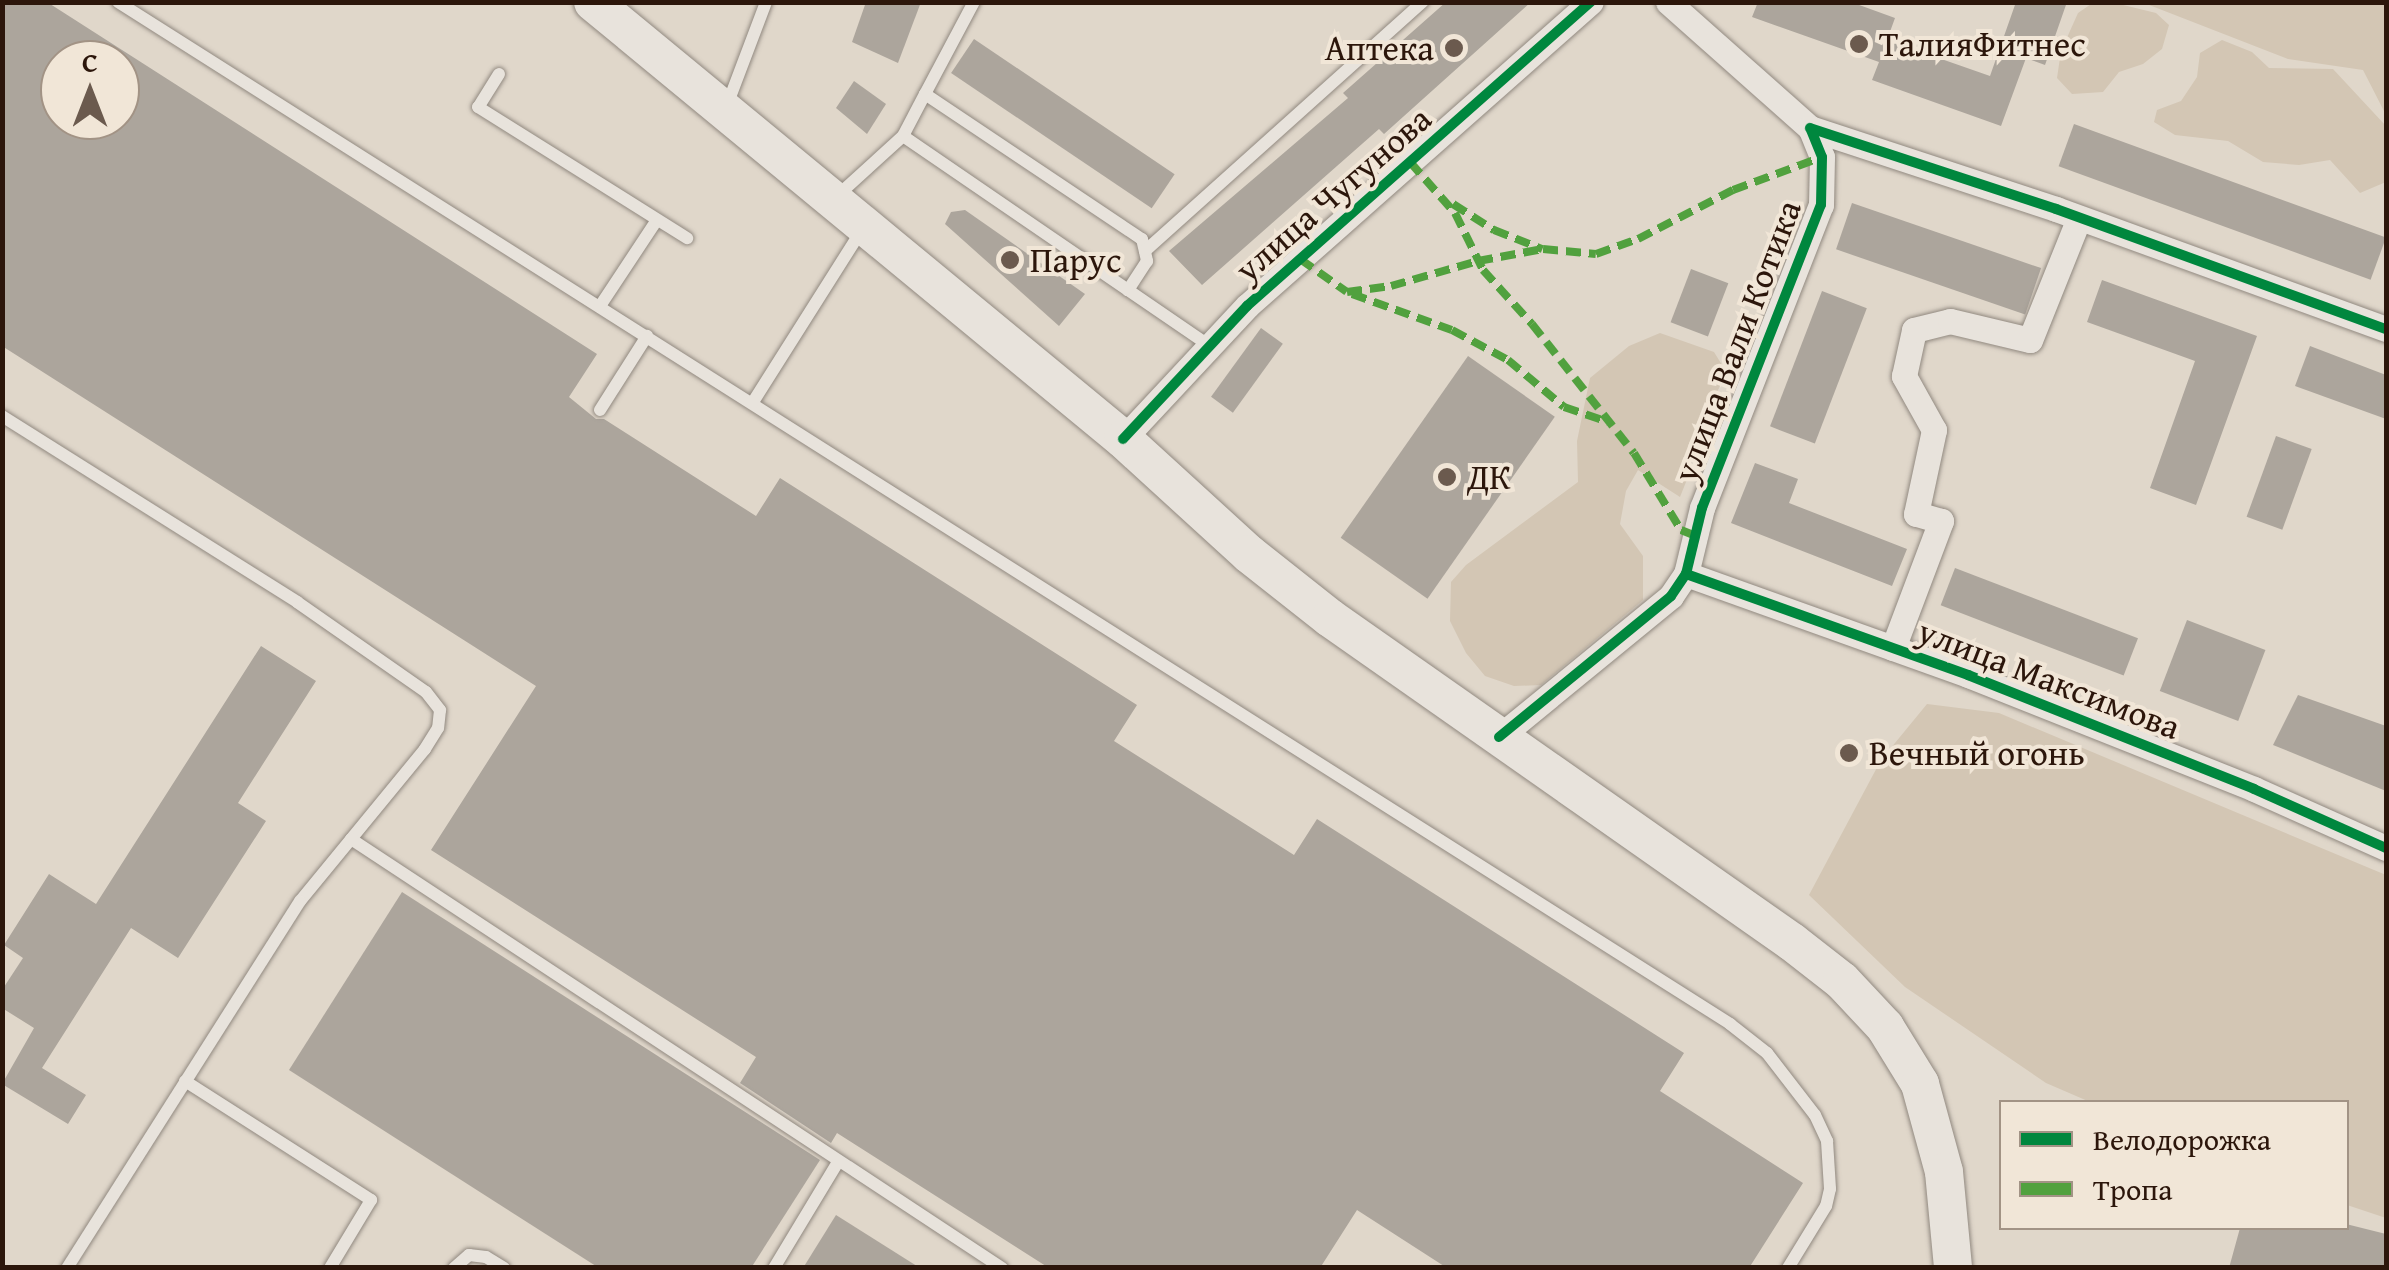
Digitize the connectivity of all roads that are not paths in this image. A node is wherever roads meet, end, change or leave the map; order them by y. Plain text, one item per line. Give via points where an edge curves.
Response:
1 (118, 2) edge
2 (593, 2) edge
3 (766, 2) edge
4 (974, 2) edge
5 (1422, 2) edge
6 (1592, 2) edge
7 (1668, 2) edge
8 (499, 74) dead end
9 (925, 94) junction
10 (725, 112) junction
11 (1810, 128) junction
12 (904, 136) junction
13 (832, 200) junction
14 (2079, 218) junction
15 (657, 220) junction
16 (864, 227) junction
17 (688, 238) dead end
18 (1144, 251) junction
19 (1128, 290) junction
20 (600, 306) junction
21 (2386, 329) edge
22 (647, 336) junction
23 (1210, 346) junction
24 (753, 402) junction
25 (600, 410) dead end
26 (2, 416) edge
27 (1124, 439) junction
28 (1686, 574) junction
29 (1893, 648) junction
30 (1499, 737) junction
31 (351, 839) junction
32 (2386, 848) edge
33 (186, 1082) junction
34 (838, 1162) junction
35 (67, 1268) edge
36 (330, 1268) edge
37 (454, 1268) edge
38 (504, 1268) edge
39 (774, 1268) edge
40 (1002, 1268) edge
41 (1788, 1268) edge
42 (1954, 1268) edge

1 - 20 lane
2 - 10 main road
3 - 10 lane
4 - 9 lane
5 - 18 lane
6 - 23 street, улица Чугунова
7 - 11 street
8 - 15 lane via 478,107
9 - 12 lane
9 - 18 lane via 1142,239
10 - 13 main road
11 - 14 street
11 - 28 street, улица Вали Котика via 1822,157 1821,205 1702,508
12 - 13 lane
12 - 19 lane
13 - 16 main road
14 - 21 street
14 - 29 street via 2030,340 1950,321 1914,330 1904,376 1934,430 1916,514 1941,521
15 - 17 lane
15 - 20 lane
16 - 24 lane
16 - 27 main road
18 - 19 lane via 1147,261
19 - 23 lane
20 - 22 lane
22 - 24 lane
22 - 25 lane
23 - 27 street, улица Чугунова
24 - 41 lane via 1698,1003 1766,1053 1815,1115 1830,1169 1826,1206
26 - 31 lane via 297,602 426,692 440,710 438,728
27 - 30 main road via 1330,618
28 - 29 street, улица Максимова
28 - 30 street, улица Вали Котика via 1670,596
29 - 32 street, улица Максимова via 2254,789
30 - 42 main road via 1792,942 1885,1027 1912,1068 1932,1119
31 - 33 lane via 300,900
31 - 34 lane
33 - 35 lane
33 - 36 lane via 372,1200
34 - 39 lane
34 - 40 lane
37 - 38 lane via 469,1255

